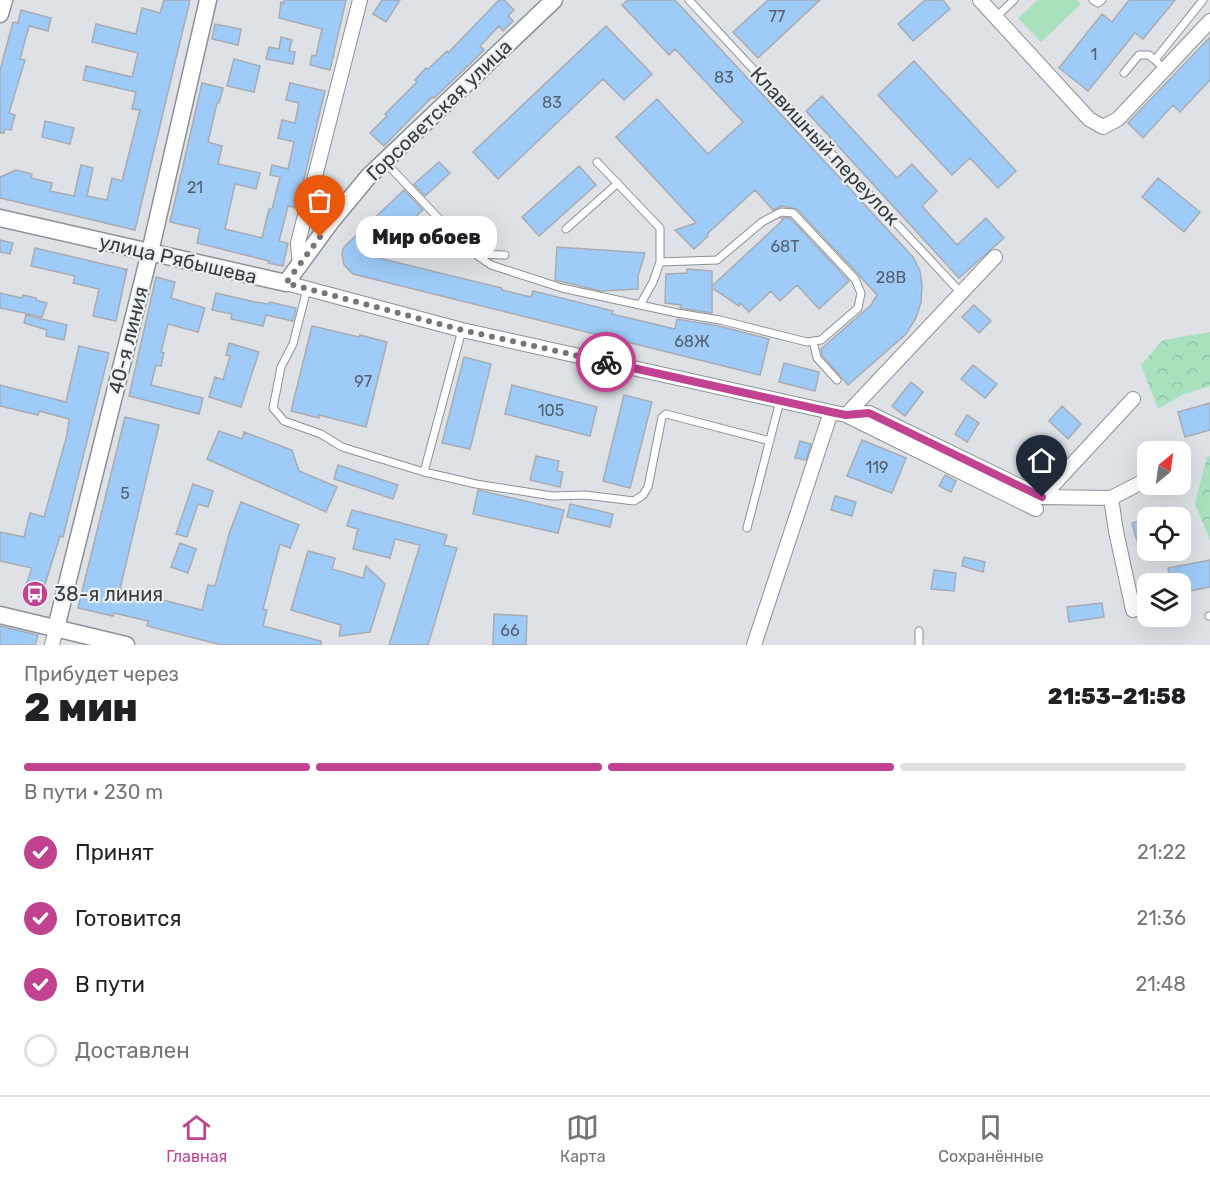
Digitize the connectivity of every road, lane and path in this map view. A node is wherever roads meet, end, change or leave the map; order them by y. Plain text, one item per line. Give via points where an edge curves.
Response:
1 (4, 0) edge
2 (208, 0) edge
3 (360, 0) edge
4 (554, 0) edge
5 (689, 0) edge
6 (980, 0) edge
7 (1014, 0) edge
8 (1093, 0) edge
9 (1102, 0) edge
10 (1204, 0) edge
11 (1210, 5) edge
12 (0, 14) edge
13 (996, 17) junction
14 (1210, 21) edge
15 (1160, 65) junction
16 (1124, 73) dead end
17 (385, 161) junction
18 (597, 162) dead end
19 (618, 183) junction
20 (0, 218) edge
21 (566, 229) dead end
22 (150, 252) junction
23 (475, 254) junction
24 (505, 255) dead end
25 (995, 257) dead end
26 (660, 262) junction
27 (300, 266) junction
28 (286, 283) junction
29 (307, 289) junction
30 (961, 293) junction
31 (640, 305) junction
32 (462, 330) junction
33 (813, 341) junction
34 (837, 380) dead end
35 (1133, 399) dead end
36 (780, 401) junction
37 (831, 412) junction
38 (846, 415) junction
39 (770, 441) junction
40 (424, 472) junction
41 (1137, 485) edge
42 (1111, 498) junction
43 (1039, 503) junction
44 (747, 528) dead end
45 (1133, 610) dead end
46 (0, 615) edge
47 (56, 628) junction
48 (919, 631) dead end
49 (52, 645) edge
50 (126, 645) edge
51 (754, 645) edge
52 (919, 645) edge

1 - 12 street
2 - 22 street, 40-я линия
3 - 27 street via 298,243
4 - 17 street, Горсоветская улица
5 - 30 lane, Клавишный переулок
6 - 13 street
7 - 13 lane
8 - 9 lane
10 - 11 lane
10 - 15 lane
13 - 15 street via 1089,119 1103,127 1118,119
14 - 15 street
15 - 16 lane via 1149,55 1139,55
17 - 23 lane
17 - 27 street, Горсоветская улица via 330,223
18 - 19 lane
19 - 21 lane
19 - 26 lane via 660,228
20 - 22 street, улица Рябышева
22 - 28 street, улица Рябышева
22 - 47 street, 40-я линия
23 - 24 lane
23 - 31 lane via 491,265 561,288
25 - 30 street
26 - 31 lane
26 - 33 lane via 717,260 762,222 780,212 793,213 855,279 861,293 858,308 821,340
27 - 28 street, Горсоветская улица
28 - 29 street, улица Рябышева
29 - 32 street, улица Рябышева
29 - 40 lane via 293,344 281,367 273,408 284,421 321,434 342,447
30 - 38 street
31 - 33 lane
32 - 36 street, улица Рябышева
32 - 40 lane
33 - 34 lane via 817,358
35 - 43 street
36 - 37 street, улица Рябышева
36 - 39 lane
37 - 38 street, улица Рябышева
37 - 51 street
38 - 43 street, улица Рябышева via 916,442
39 - 40 lane via 666,414 662,417 648,487 634,501 585,495 552,496
39 - 44 lane
41 - 42 street, улица Рябышева
42 - 43 street, улица Рябышева
42 - 45 street
46 - 47 street
47 - 49 street, 40-я линия
47 - 50 street
48 - 52 lane

